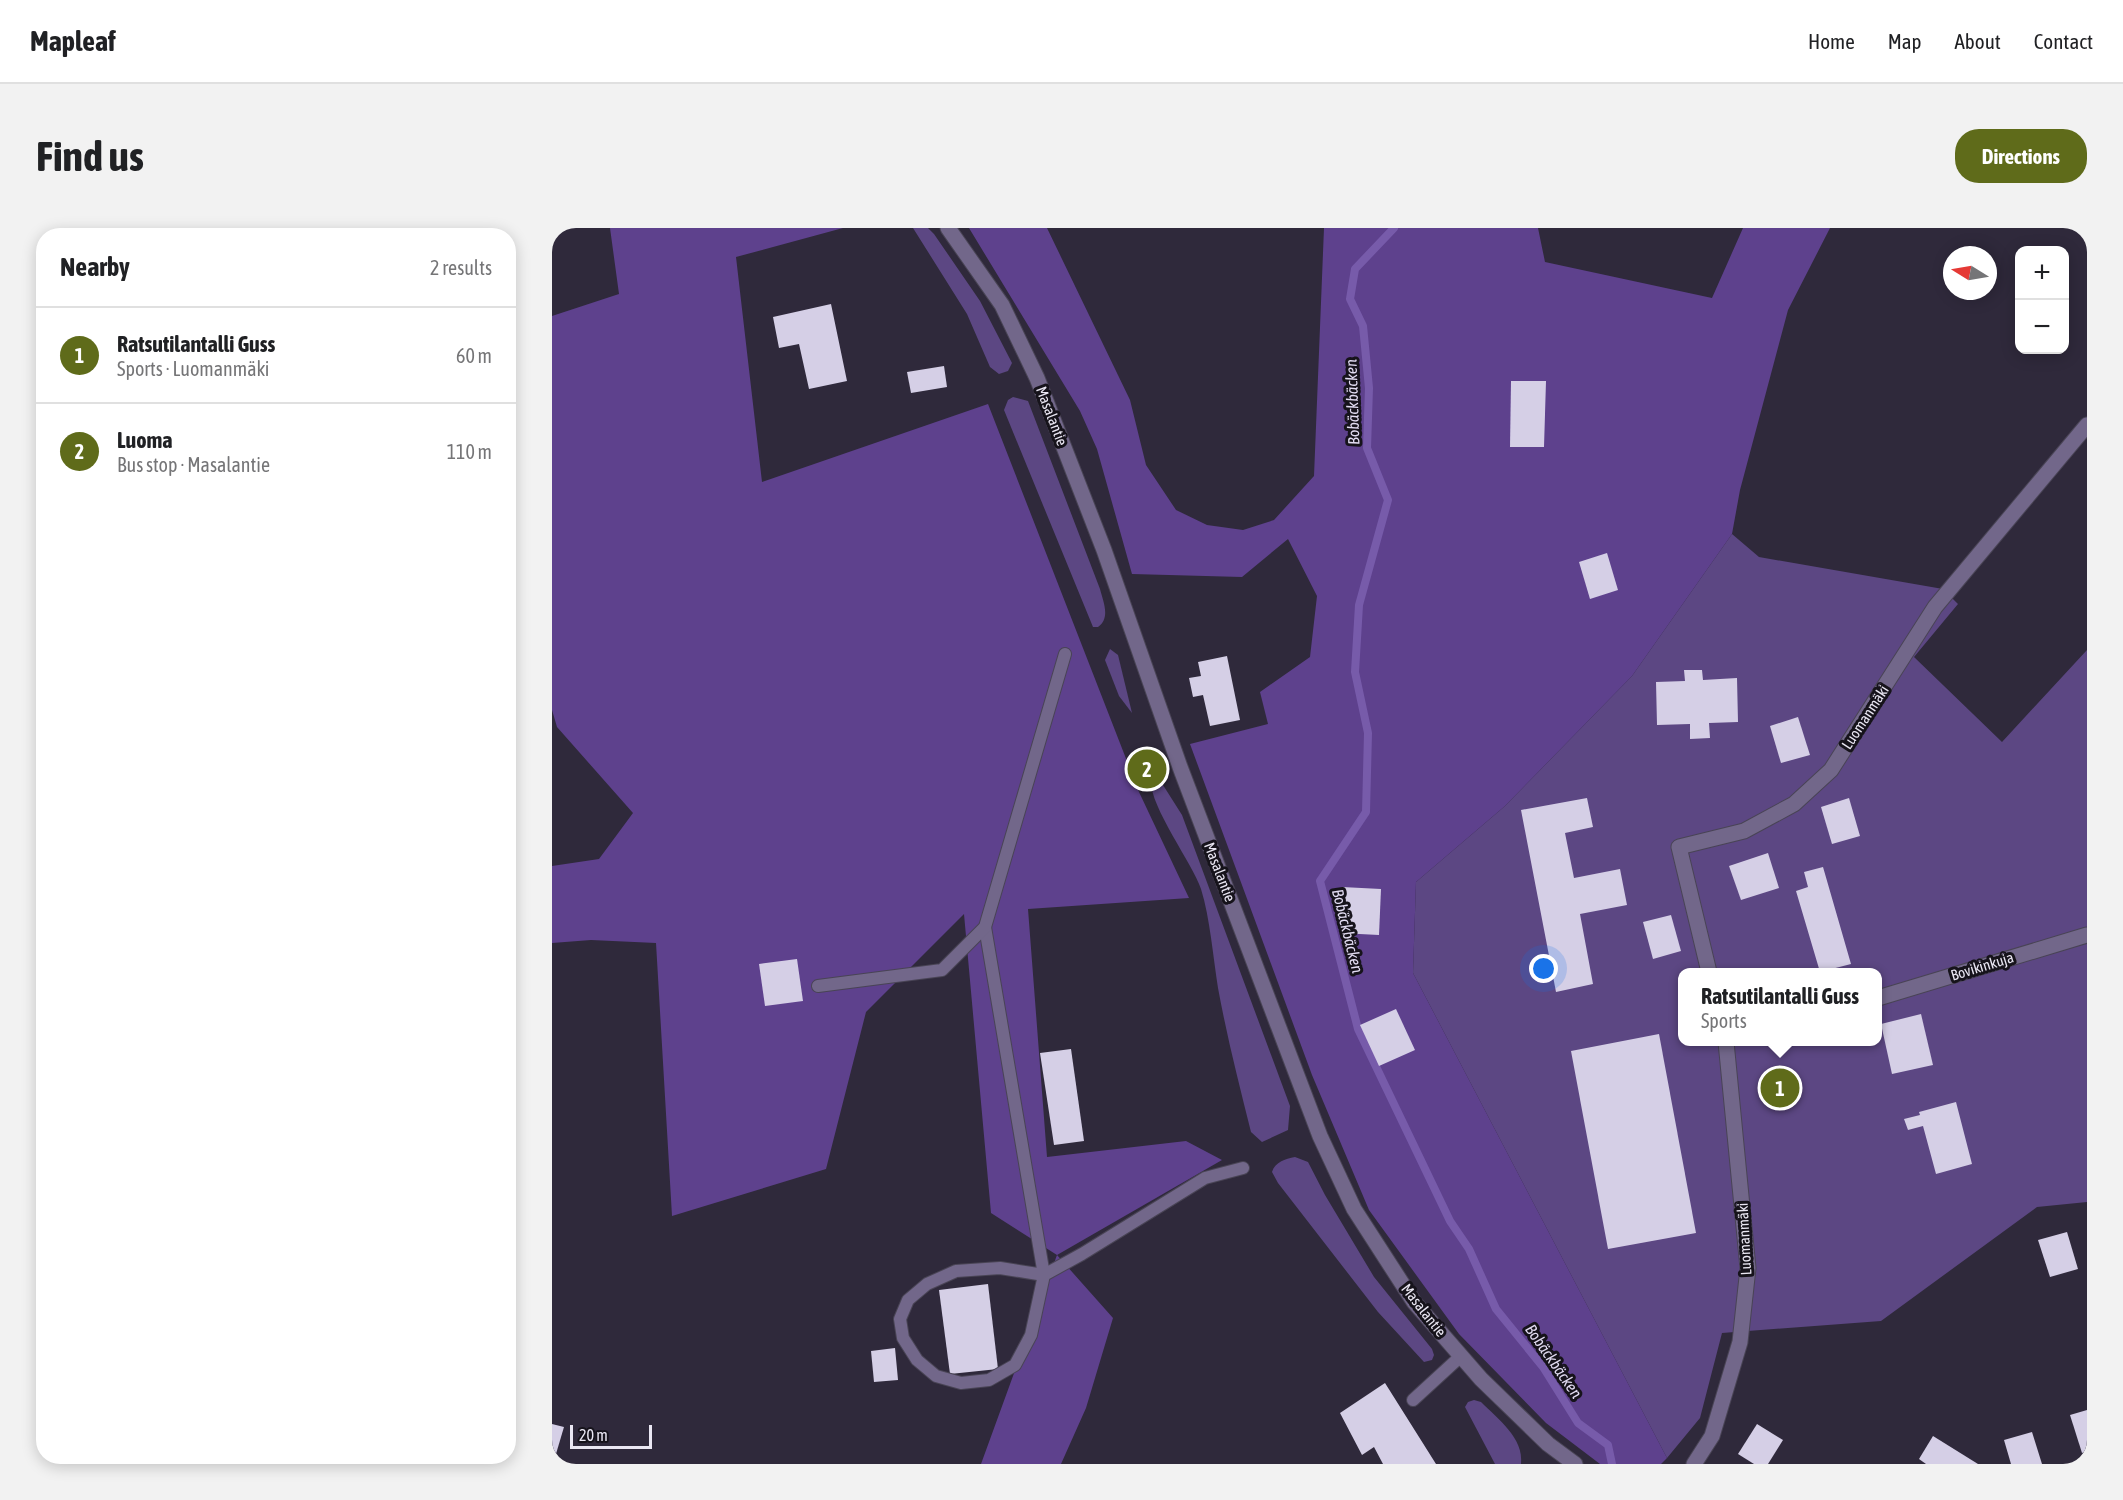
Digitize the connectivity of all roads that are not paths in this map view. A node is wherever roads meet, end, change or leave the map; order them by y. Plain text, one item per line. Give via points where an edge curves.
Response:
1 (948, 228) edge
2 (2087, 425) edge
3 (1065, 654) dead end
4 (985, 927) junction
5 (2087, 935) edge
6 (1708, 968) edge
7 (819, 986) dead end
8 (1882, 997) edge
9 (1729, 1046) edge
10 (1243, 1168) dead end
11 (1044, 1275) junction
12 (1461, 1356) junction
13 (1413, 1401) dead end
14 (1575, 1464) edge
15 (1694, 1464) edge

1 - 12 street, Masalantie via 1002,305 1037,378 1332,1165 1354,1209 1414,1302
2 - 6 street, Luomanmäki via 1935,607 1831,770 1794,804 1744,831 1679,847
3 - 4 lane
4 - 7 lane via 942,970
4 - 11 lane
5 - 8 street, Bovikinkuja
9 - 15 street, Luomanmäki via 1748,1268 1740,1342 1712,1436
10 - 11 lane via 1205,1178
11 - 11 lane via 1000,1268 956,1271 927,1284 908,1300 900,1318 903,1338 917,1360 936,1376 961,1383 989,1380 1015,1365 1031,1335
12 - 13 lane
12 - 14 street, Masalantie via 1548,1444

